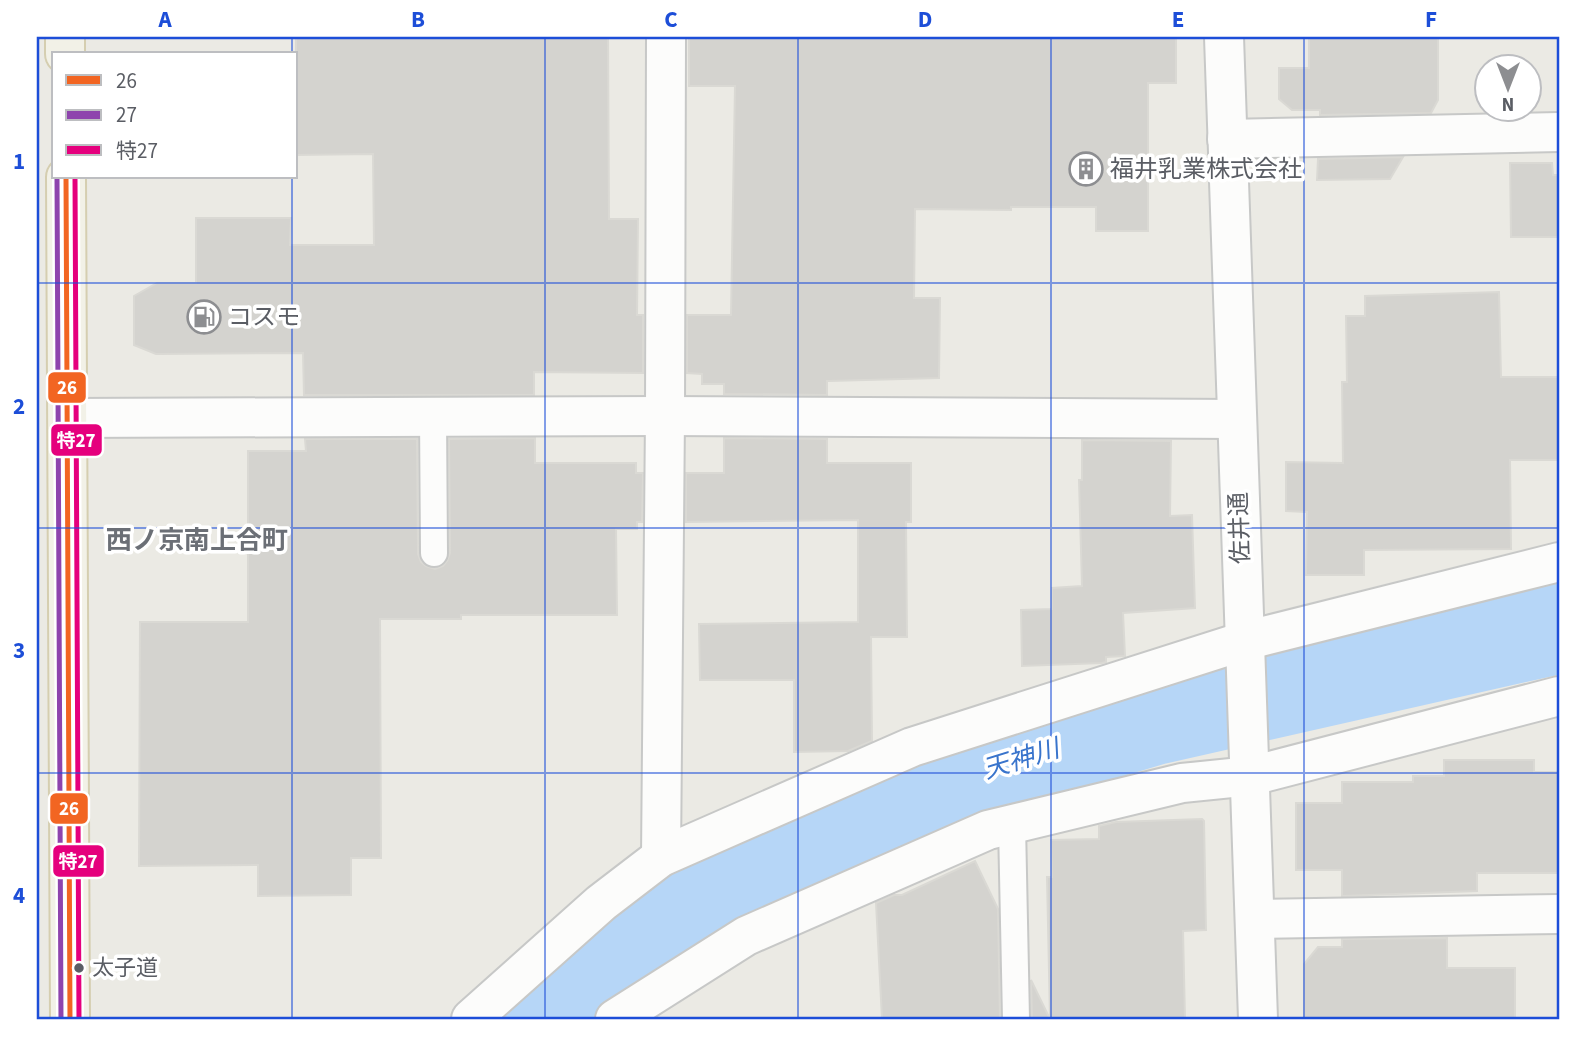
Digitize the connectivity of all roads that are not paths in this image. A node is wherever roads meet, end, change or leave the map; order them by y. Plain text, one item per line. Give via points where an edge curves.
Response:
1 (666, 37) edge
2 (1224, 37) edge
3 (1559, 132) edge
4 (1227, 139) junction
5 (66, 178) edge
6 (433, 416) junction
7 (665, 416) junction
8 (69, 418) junction
9 (1237, 418) junction
10 (434, 553) dead end
11 (1559, 562) edge
12 (1245, 657) junction
13 (1559, 696) edge
14 (1250, 762) junction
15 (1012, 825) junction
16 (660, 857) junction
17 (1559, 914) edge
18 (1255, 919) junction
19 (70, 1019) edge
20 (471, 1019) edge
21 (615, 1019) edge
22 (1016, 1019) edge
23 (1258, 1019) edge

1 - 7 street
2 - 4 street, 佐井通
3 - 4 street
4 - 9 street, 佐井通
5 - 8 main road
6 - 7 street
6 - 8 street
6 - 10 lane
7 - 9 street
7 - 16 street
8 - 19 main road
9 - 12 street, 佐井通
11 - 12 street
12 - 14 street, 佐井通
12 - 16 street via 912,747
13 - 14 street
14 - 15 street
14 - 18 street, 佐井通
15 - 21 street via 988,831 746,936
15 - 22 lane
16 - 20 street
17 - 18 street
18 - 23 street, 佐井通

